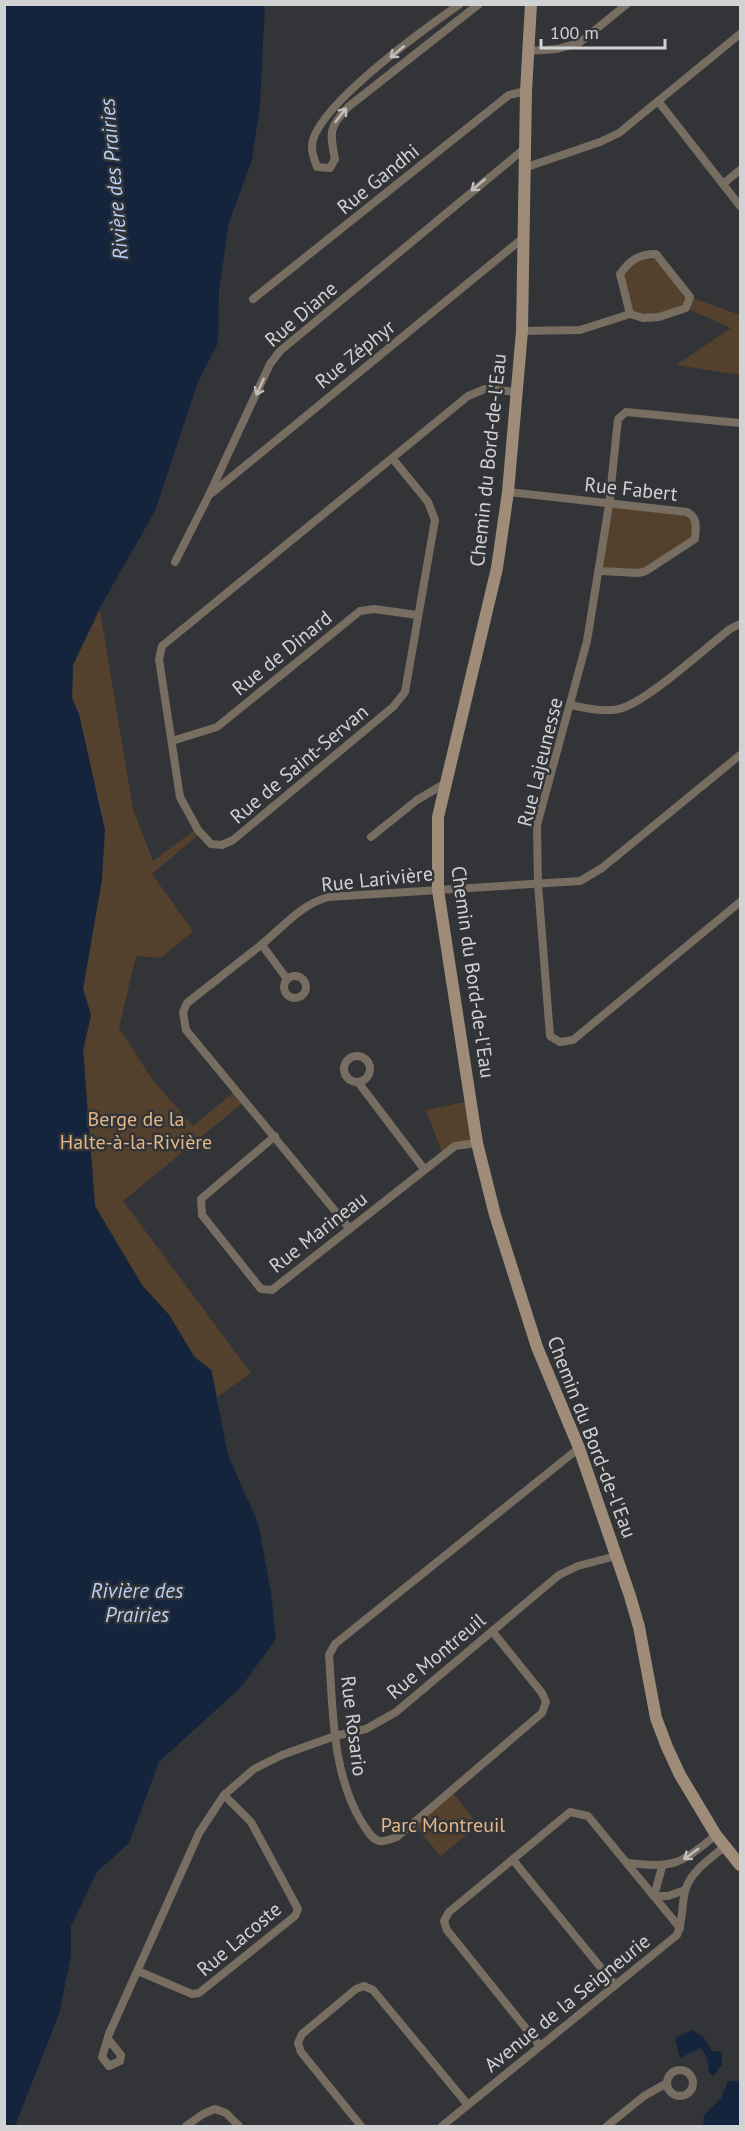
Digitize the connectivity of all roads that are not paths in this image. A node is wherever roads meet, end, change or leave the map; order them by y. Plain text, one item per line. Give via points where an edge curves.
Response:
1 (460, 4) edge
2 (479, 4) edge
3 (531, 4) edge
4 (627, 4) edge
5 (741, 34) edge
6 (414, 38) junction
7 (422, 47) junction
8 (529, 51) junction
9 (526, 91) junction
10 (658, 101) junction
11 (524, 149) junction
12 (524, 168) junction
13 (741, 170) edge
14 (723, 184) junction
15 (741, 206) edge
16 (522, 238) junction
17 (253, 299) dead end
18 (630, 314) junction
19 (522, 331) junction
20 (517, 392) junction
21 (741, 423) edge
22 (393, 459) junction
23 (508, 492) junction
24 (209, 495) junction
25 (609, 505) junction
26 (175, 562) dead end
27 (600, 571) junction
28 (417, 615) junction
29 (741, 624) edge
30 (570, 705) junction
31 (172, 741) junction
32 (741, 755) edge
33 (444, 784) junction
34 (371, 837) dead end
35 (538, 884) junction
36 (438, 890) junction
37 (741, 902) edge
38 (262, 945) junction
39 (287, 979) dead end
40 (358, 1082) dead end
41 (275, 1136) junction
42 (477, 1143) junction
43 (424, 1169) junction
44 (350, 1229) junction
45 (579, 1448) junction
46 (616, 1556) junction
47 (492, 1631) junction
48 (335, 1736) junction
49 (224, 1795) junction
50 (716, 1835) junction
51 (725, 1846) junction
52 (513, 1860) junction
53 (627, 1863) junction
54 (741, 1865) edge
55 (662, 1867) junction
56 (685, 1890) junction
57 (654, 1896) junction
58 (680, 1928) junction
59 (138, 1971) junction
60 (615, 1985) junction
61 (108, 2039) dead end
62 (540, 2046) junction
63 (667, 2083) dead end
64 (468, 2105) junction
65 (186, 2127) edge
66 (239, 2127) edge
67 (362, 2127) edge
68 (442, 2127) edge
69 (607, 2127) edge

1 - 6 street
2 - 7 street
3 - 8 street, Chemin du Bord-de-l'Eau
4 - 8 street via 579,43
5 - 10 street
6 - 7 street
6 -> 7 street via 327,113 312,142 317,167 330,168 335,159 329,140 337,118
8 - 9 street, Chemin du Bord-de-l'Eau
9 - 11 street, Chemin du Bord-de-l'Eau
9 - 17 street, Rue Gandhi via 509,95
10 - 12 street via 619,133
10 - 14 street
11 - 12 street, Chemin du Bord-de-l'Eau
11 -> 24 street, Rue Diane via 280,351 270,364
12 - 16 street, Chemin du Bord-de-l'Eau
13 - 14 street
14 - 15 street
16 - 19 street, Chemin du Bord-de-l'Eau
16 - 24 street, Rue Zéphyr
18 - 18 street via 659,317 686,308 689,303 690,297 656,254 629,261 620,274
18 - 19 street via 580,330
19 - 20 street, Chemin du Bord-de-l'Eau
20 - 22 street, Rue de Saint-Servan via 485,389 468,396
20 - 23 street, Chemin du Bord-de-l'Eau
21 - 25 street, Rue Lajeunesse via 626,412 618,419
22 - 28 street, Rue de Saint-Servan via 428,502 435,520
22 - 31 street, Rue de Saint-Servan via 162,646 159,659
23 - 25 street, Rue Fabert
23 - 33 street, Chemin du Bord-de-l'Eau via 497,568
24 - 26 street, Rue Diane
25 - 27 street, Rue Lajeunesse
25 - 27 street, Rue Fabert via 687,512 696,521 695,538 646,571
27 - 30 street, Rue Lajeunesse
28 - 31 street, Rue de Dinard via 360,611 217,727
28 - 31 street, Rue de Saint-Servan via 405,692 393,707 232,840 212,844 198,830 180,797
29 - 30 street via 625,707 597,710
30 - 35 street, Rue Lajeunesse via 537,825
32 - 35 street, Rue Larivière via 602,868 580,881
33 - 34 street
33 - 36 street, Chemin du Bord-de-l'Eau via 438,817
35 - 36 street, Rue Larivière
35 - 37 street, Rue Lajeunesse via 550,1036 560,1042 573,1040
36 - 38 street, Rue Larivière via 318,900
36 - 42 street, Chemin du Bord-de-l'Eau
38 - 39 street
38 - 41 street, Rue Larivière via 187,1003 183,1012 186,1030
40 - 43 street
41 - 44 street, Rue Larivière
41 - 44 street, Rue Marineau via 201,1198 202,1215 261,1289 272,1290
42 - 43 street, Rue Marineau via 455,1146
42 - 45 street, Chemin du Bord-de-l'Eau via 528,1321
43 - 44 street, Rue Marineau
45 - 46 street, Chemin du Bord-de-l'Eau
45 - 48 street, Rue Rosario via 335,1644 329,1655
46 - 47 street, Rue Montreuil via 560,1575
46 - 50 street, Chemin du Bord-de-l'Eau via 639,1627 656,1718 680,1775
47 - 48 street, Rue Montreuil via 396,1712 366,1729
47 - 48 street, Rue Rosario via 542,1693 546,1702 542,1713 397,1837 385,1841 370,1835 348,1798
48 - 49 street, Rue Montreuil via 254,1769
49 - 59 street, Rue Montreuil via 199,1833
49 - 59 street, Rue Lacoste via 251,1822 296,1901 295,1916 199,1993 192,1994
50 - 51 street, Chemin du Bord-de-l'Eau
50 -> 55 street via 686,1859
51 - 54 street, Chemin du Bord-de-l'Eau
51 - 56 street via 697,1871
52 - 53 street via 570,1812 579,1812 588,1816
52 - 60 street
52 - 62 street via 449,1912 444,1921 447,1930
53 - 55 street
53 - 57 street
55 - 57 street
56 - 57 street
56 - 58 street
57 - 58 street
58 - 60 street, Avenue de la Seigneurie
59 - 61 street, Rue Montreuil
60 - 62 street, Avenue de la Seigneurie
62 - 64 street, Avenue de la Seigneurie
63 - 69 street
64 - 67 street via 373,1990 364,1986 302,2034 298,2043 301,2052
64 - 68 street, Avenue de la Seigneurie
65 - 66 street via 215,2109 226,2113

